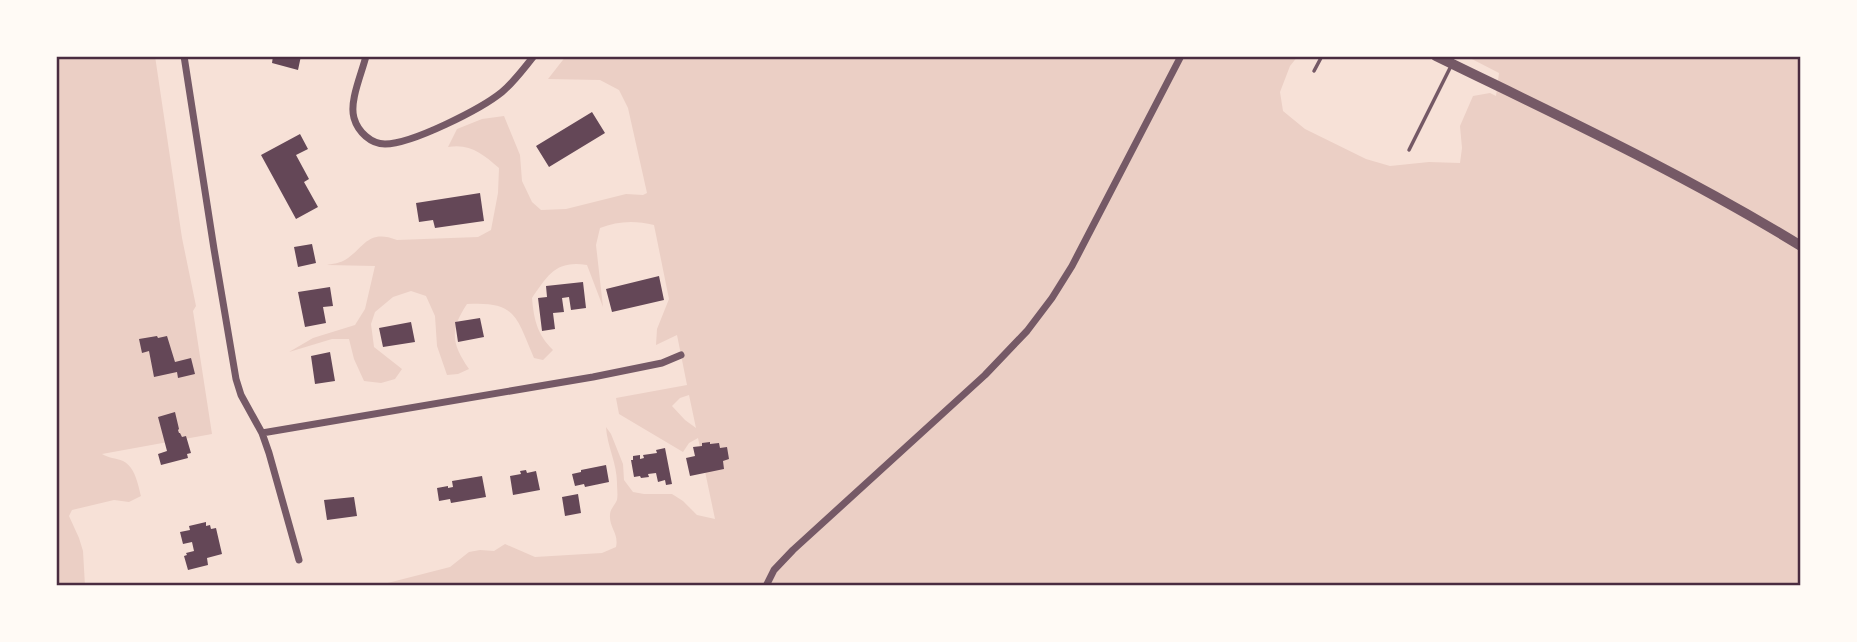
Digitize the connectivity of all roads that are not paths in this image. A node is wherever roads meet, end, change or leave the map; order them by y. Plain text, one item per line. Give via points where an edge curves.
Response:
1 (184, 56) edge
2 (366, 56) edge
3 (534, 56) edge
4 (1181, 56) edge
5 (1322, 56) edge
6 (1436, 56) edge
7 (1452, 64) junction
8 (1314, 71) dead end
9 (1409, 150) dead end
10 (1801, 246) edge
11 (681, 355) dead end
12 (262, 433) junction
13 (299, 560) dead end
14 (766, 586) edge

1 - 12 street via 236,379
2 - 3 street via 353,103 354,118 369,139 384,144 426,132 487,103 514,81
4 - 14 street via 1072,266 1027,331 985,376 793,550
5 - 8 lane
6 - 7 street
7 - 9 lane
7 - 10 street via 1636,154
11 - 12 street via 593,377
12 - 13 street

